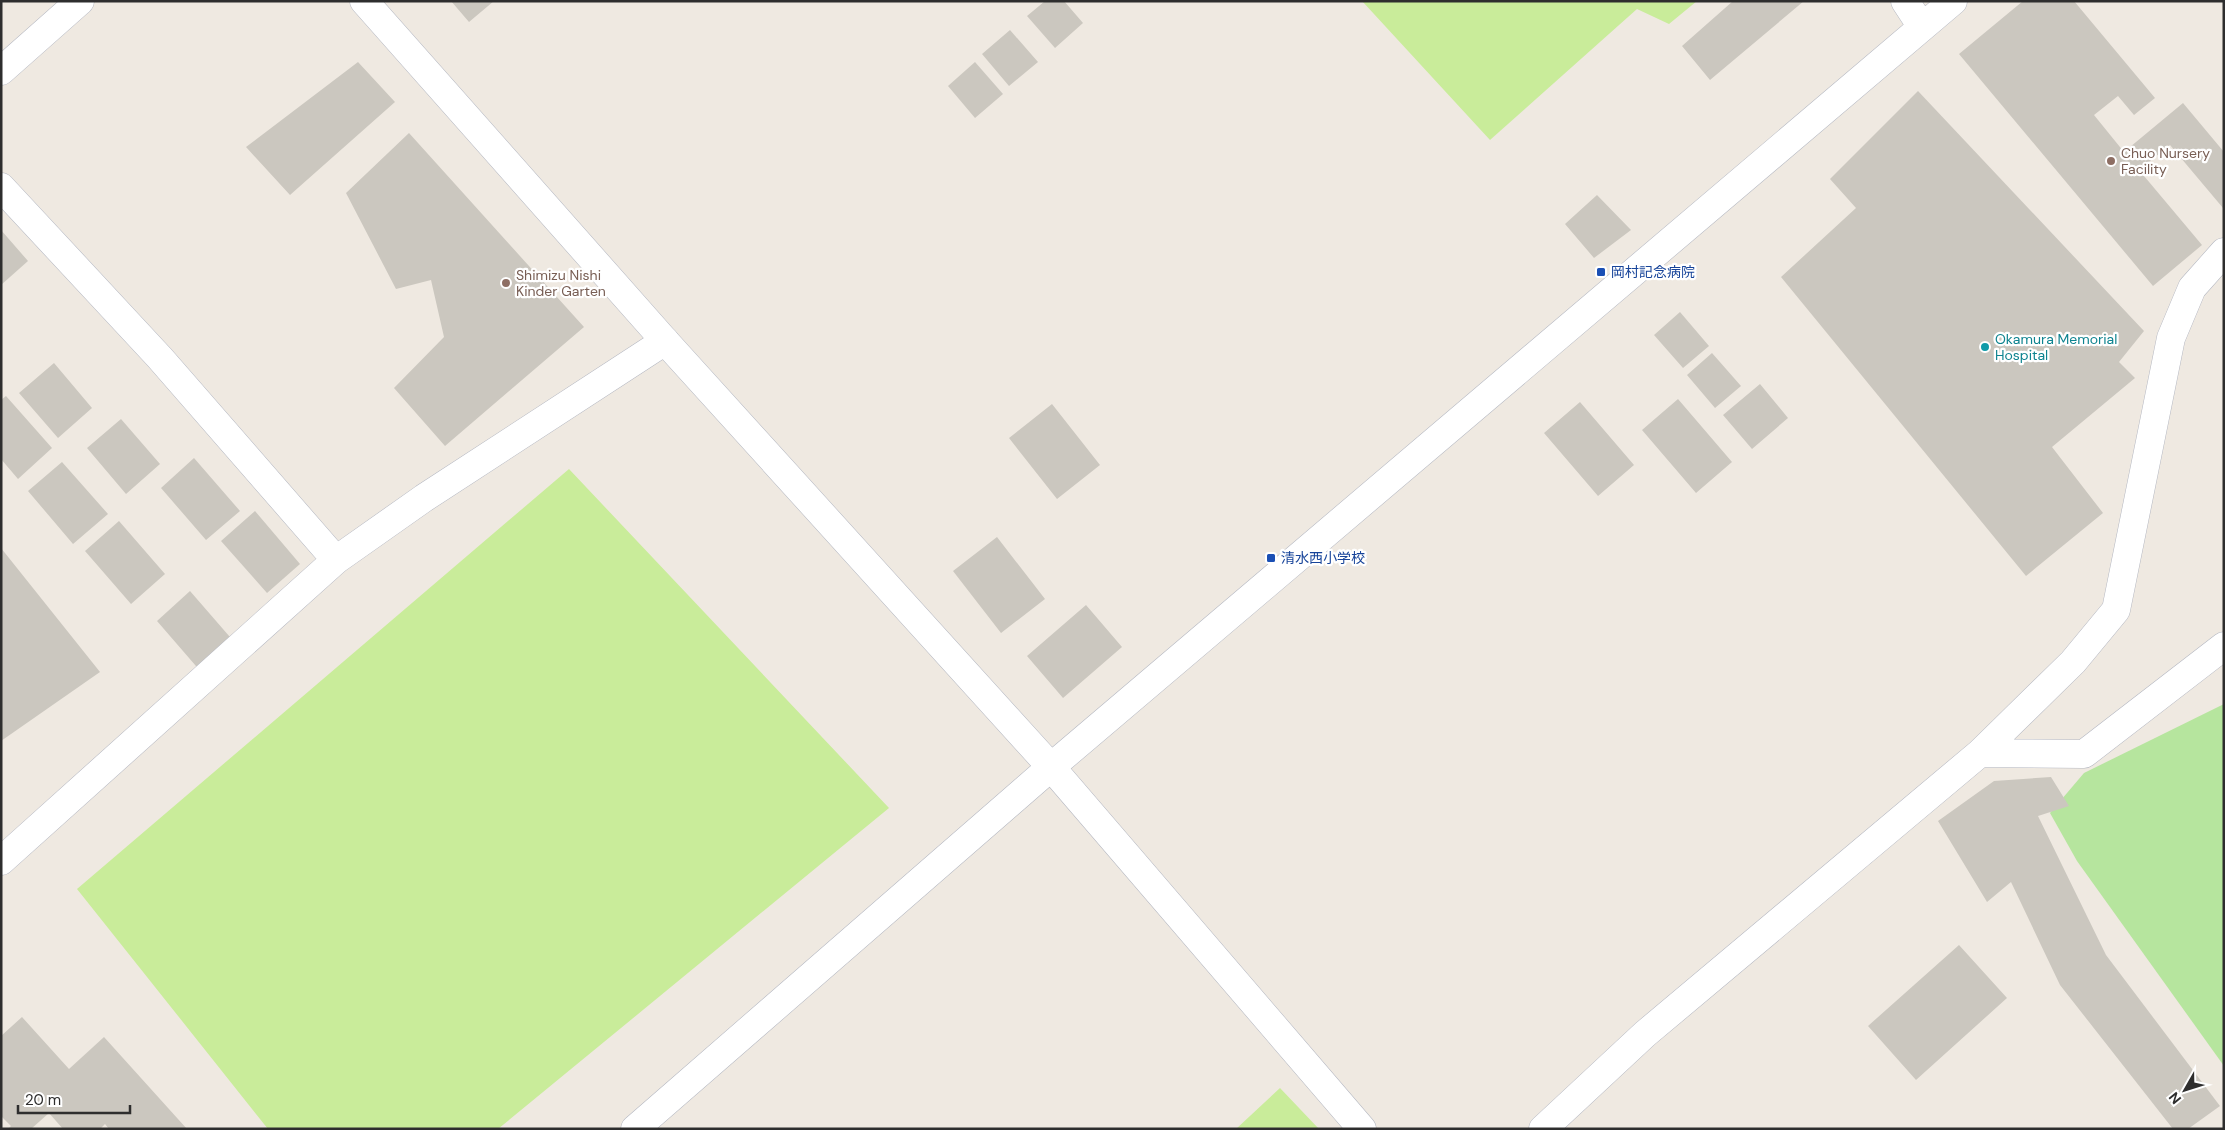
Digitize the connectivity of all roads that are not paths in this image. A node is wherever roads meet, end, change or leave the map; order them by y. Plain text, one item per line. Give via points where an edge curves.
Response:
1 (80, 1) edge
2 (364, 1) edge
3 (1905, 1) edge
4 (1953, 1) edge
5 (1922, 27) junction
6 (1, 72) edge
7 (1, 187) edge
8 (2224, 252) edge
9 (665, 341) junction
10 (336, 560) junction
11 (2224, 646) edge
12 (1980, 753) junction
13 (1051, 767) junction
14 (1, 861) edge
15 (635, 1129) edge
16 (1362, 1129) edge
17 (1543, 1129) edge

1 - 6 street
2 - 9 street
3 - 5 street
4 - 5 street
5 - 13 street
7 - 10 street via 160,358
8 - 12 street via 2192,288 2172,338 2116,610 2074,662
9 - 10 street via 424,498
9 - 13 street
10 - 14 street
11 - 12 street via 2084,754
12 - 17 street via 1646,1034
13 - 15 street
13 - 16 street

